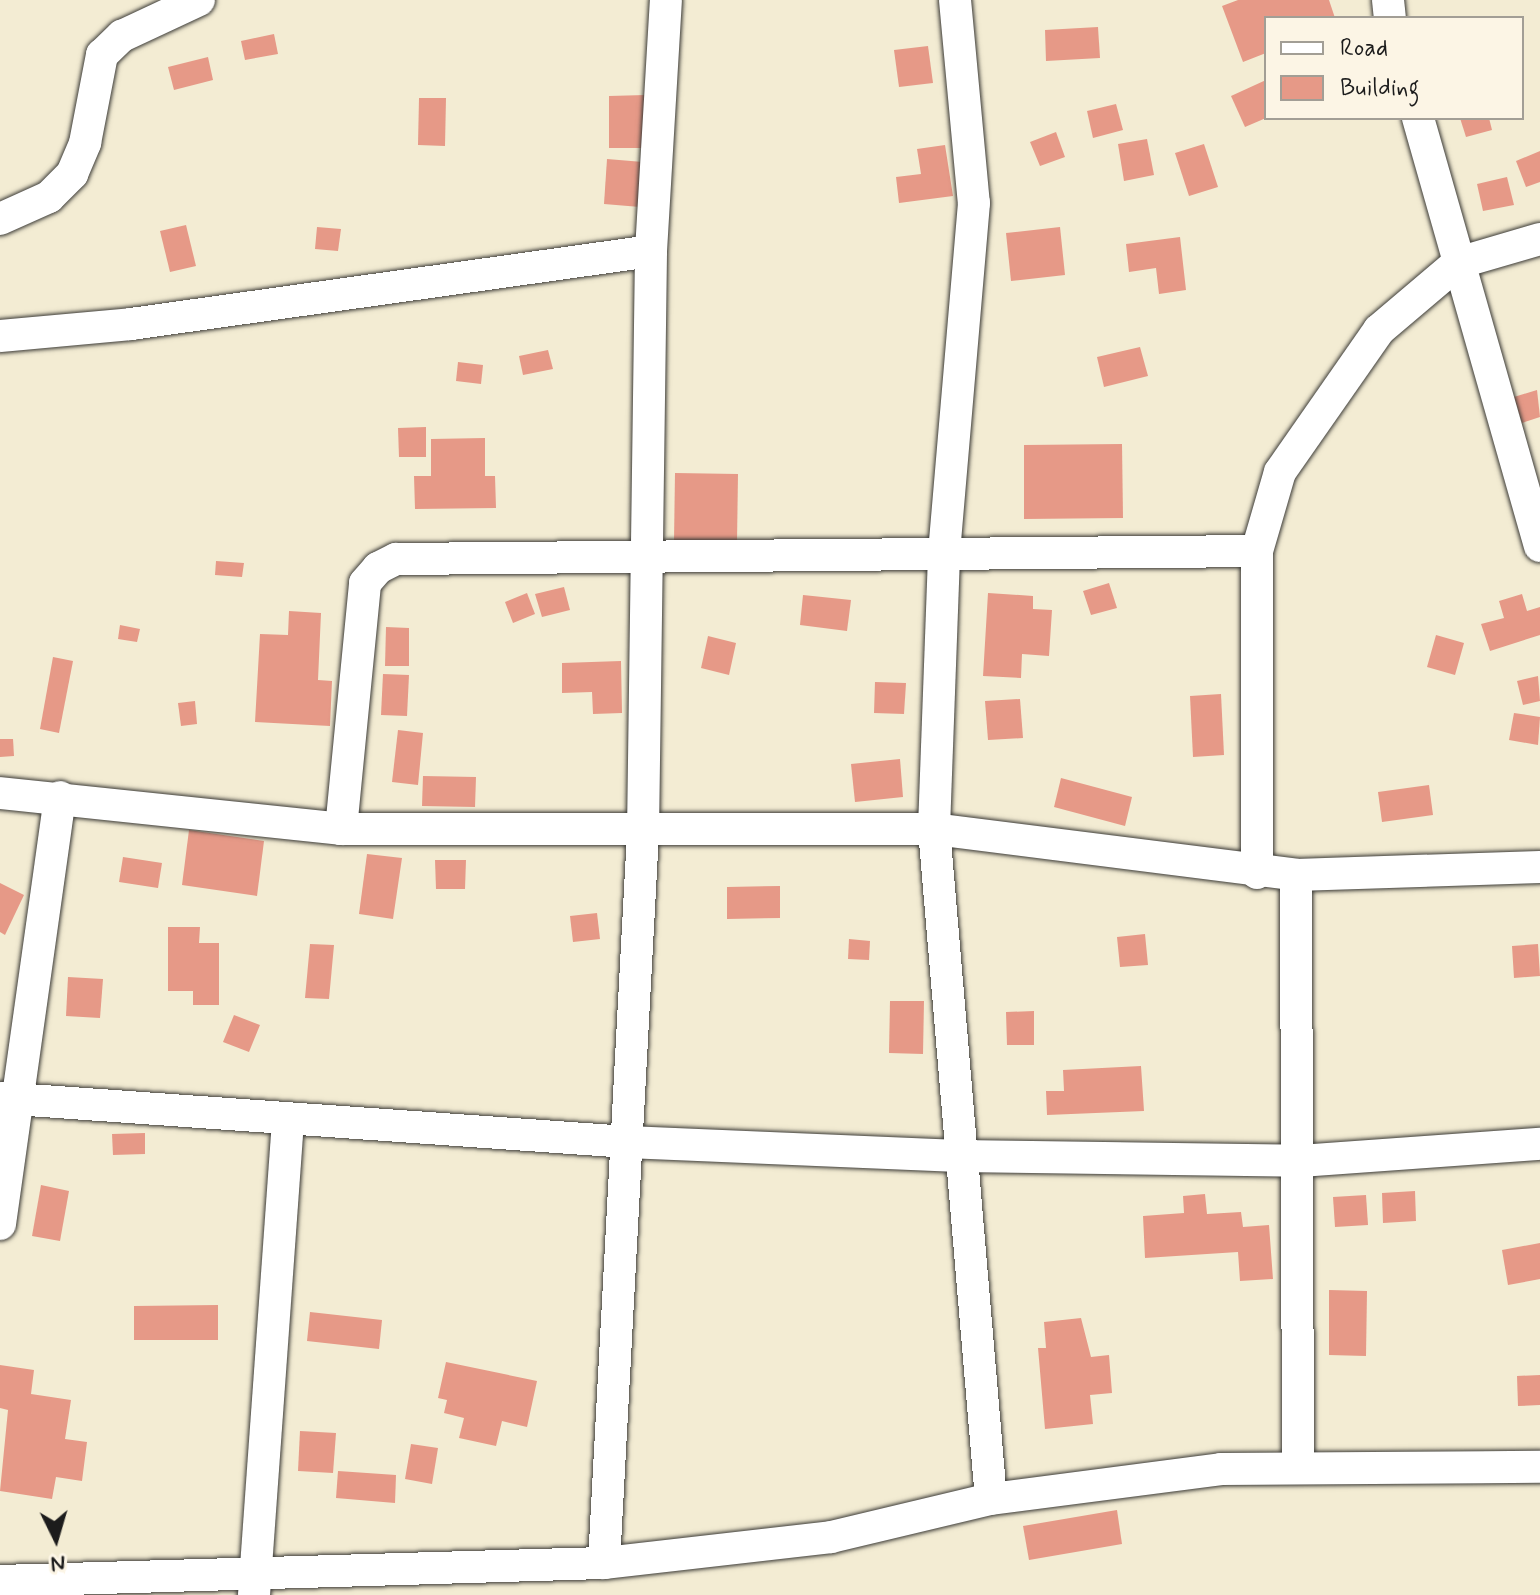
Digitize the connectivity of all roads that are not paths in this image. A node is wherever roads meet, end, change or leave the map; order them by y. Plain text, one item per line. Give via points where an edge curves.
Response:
1 (199, 0) edge
2 (666, 0) edge
3 (955, 0) edge
4 (1419, 120) edge
5 (0, 219) edge
6 (1540, 239) edge
7 (651, 251) junction
8 (1458, 263) junction
9 (0, 336) edge
10 (1540, 546) edge
11 (1257, 551) junction
12 (647, 555) junction
13 (944, 556) junction
14 (0, 793) edge
15 (60, 797) junction
16 (341, 829) junction
17 (934, 829) junction
18 (643, 833) junction
19 (1540, 867) edge
20 (1257, 873) junction
21 (1296, 875) junction
22 (9, 1099) edge
23 (288, 1119) junction
24 (627, 1142) junction
25 (1540, 1144) edge
26 (959, 1156) junction
27 (1300, 1161) junction
28 (0, 1224) edge
29 (1540, 1467) edge
30 (1298, 1468) junction
31 (991, 1499) junction
32 (604, 1563) junction
33 (0, 1581) edge
34 (255, 1583) edge

1 - 5 street via 122,36 102,55 85,143 72,174 49,197
2 - 7 street
3 - 13 street via 974,203
4 - 8 street
6 - 8 street
7 - 9 street via 131,324
7 - 12 street
8 - 10 street
8 - 11 street via 1379,330 1325,406 1280,472
11 - 13 street
11 - 20 street
12 - 13 street
12 - 16 street via 396,559 378,568 365,583
12 - 18 street
13 - 17 street
14 - 15 street
15 - 16 street
15 - 22 street
16 - 18 street
17 - 18 street
17 - 20 street via 1090,845
17 - 26 street
18 - 24 street
19 - 21 street
20 - 21 street
21 - 27 street
22 - 23 street
22 - 28 street
23 - 24 street
23 - 34 street
24 - 26 street
24 - 32 street
25 - 27 street
26 - 27 street
26 - 31 street
27 - 30 street
29 - 30 street
30 - 31 street via 1221,1469
31 - 32 street via 831,1537
32 - 34 street
33 - 34 street

